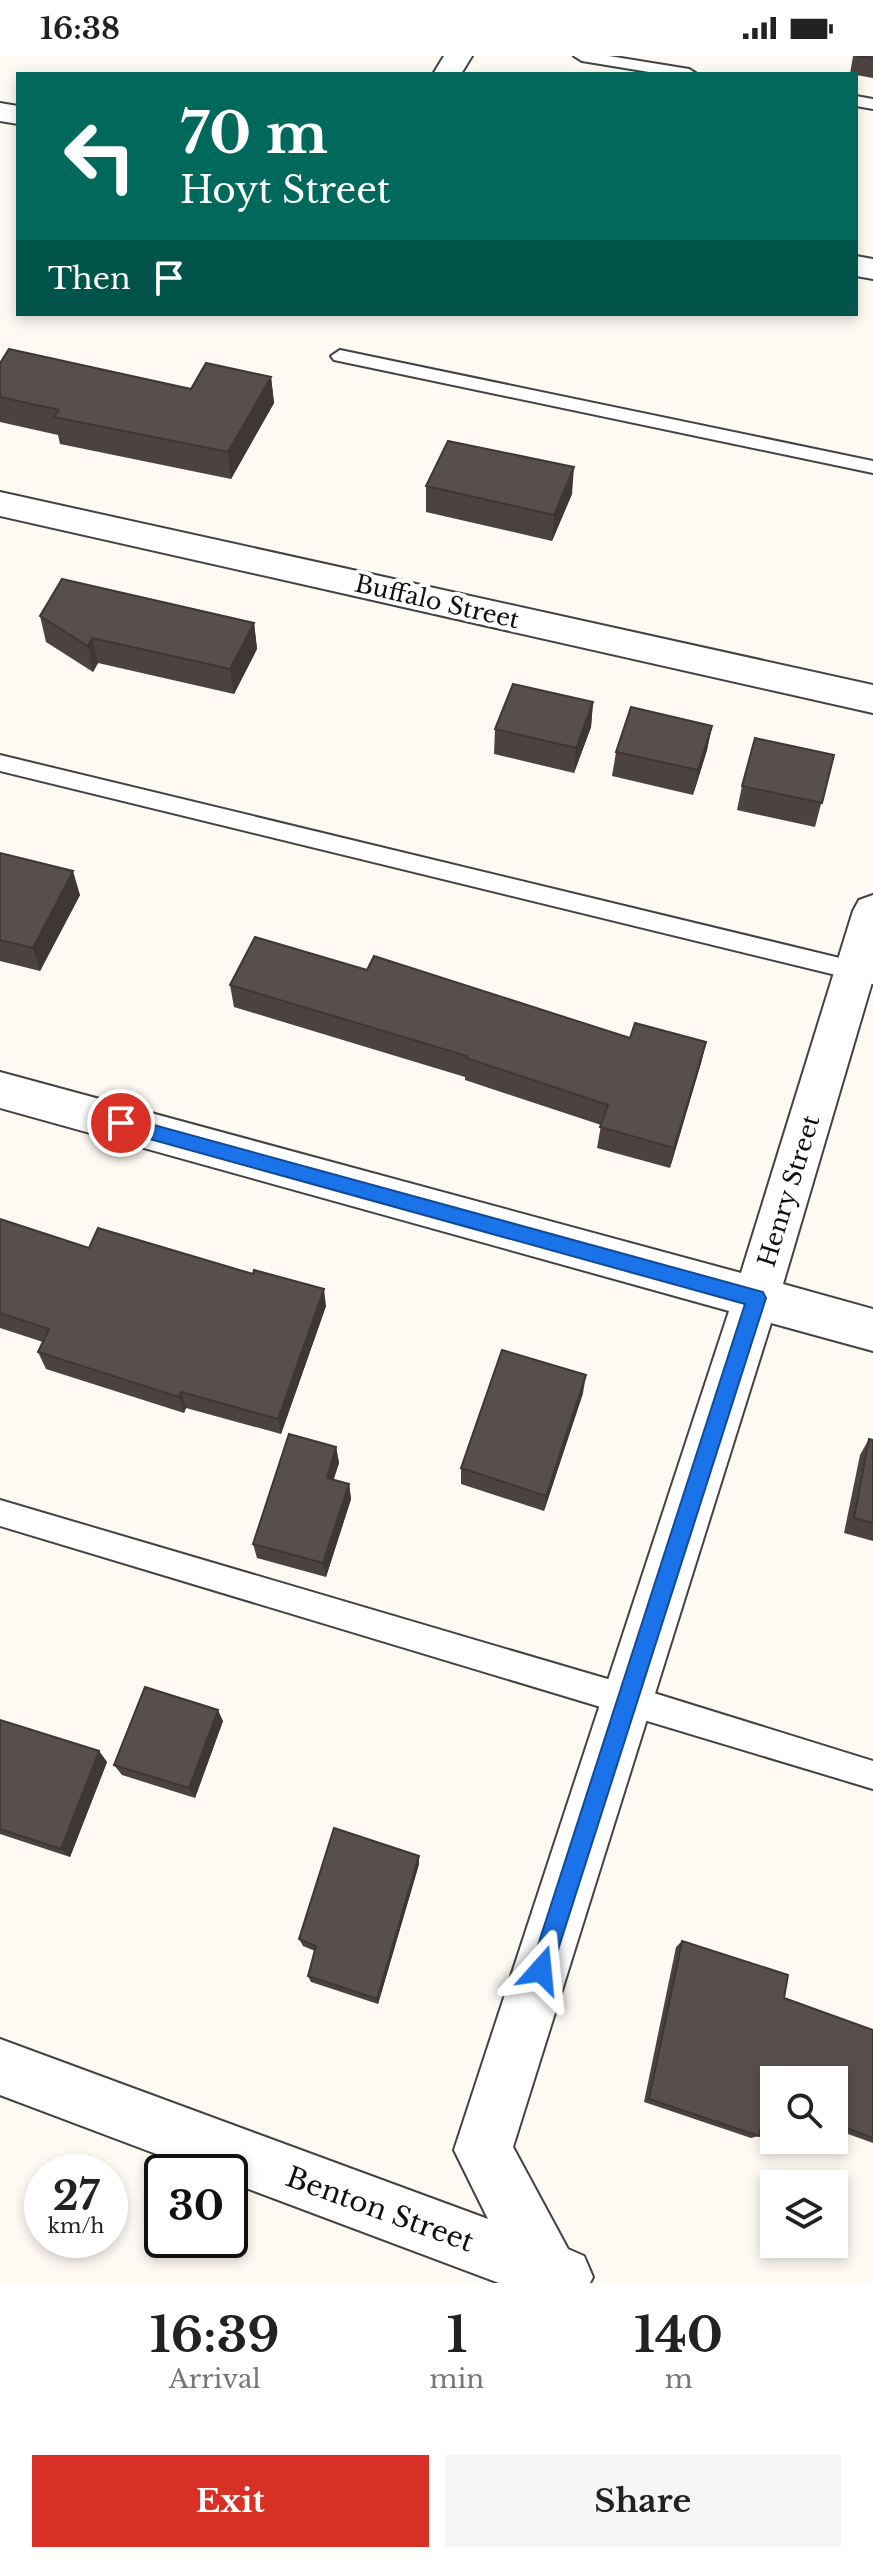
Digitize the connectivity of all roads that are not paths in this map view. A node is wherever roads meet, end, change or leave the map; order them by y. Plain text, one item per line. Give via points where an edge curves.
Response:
1 (582, 56) edge
2 (677, 72) edge
3 (340, 356) dead end
4 (873, 467) edge
5 (0, 504) edge
6 (873, 699) edge
7 (0, 763) edge
8 (873, 911) edge
9 (864, 973) edge
10 (0, 1090) edge
11 (756, 1298) junction
12 (873, 1330) edge
13 (0, 1513) edge
14 (628, 1699) junction
15 (873, 1775) edge
16 (0, 2067) edge
17 (562, 2280) edge

1 - 2 lane
3 - 4 lane
5 - 6 street, Buffalo Street
7 - 9 lane
8 - 9 street, Henry Street
9 - 11 street, Henry Street
10 - 11 street
11 - 12 street
11 - 14 street, Henry Street
13 - 14 lane
14 - 15 lane
14 - 17 street, Henry Street via 483,2150
16 - 17 street, Benton Street

